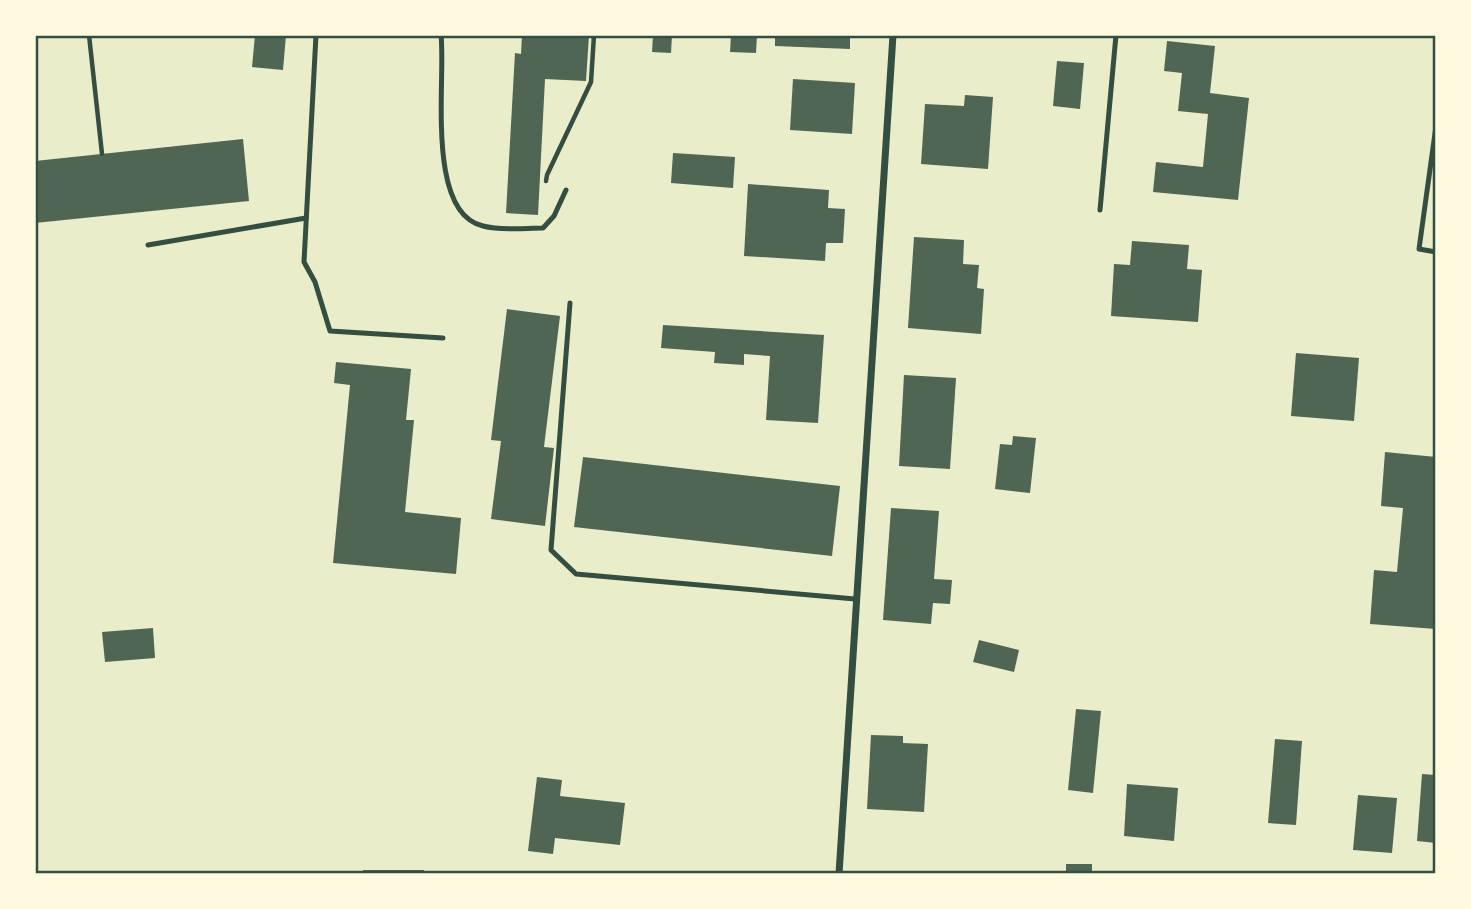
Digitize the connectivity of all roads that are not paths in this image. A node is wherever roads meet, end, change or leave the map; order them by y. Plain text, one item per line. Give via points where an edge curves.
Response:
1 (316, 35) edge
2 (441, 35) edge
3 (892, 35) edge
4 (1116, 35) edge
5 (1436, 126) edge
6 (566, 190) dead end
7 (1100, 210) dead end
8 (306, 218) junction
9 (148, 245) dead end
10 (1436, 252) edge
11 (570, 303) dead end
12 (443, 338) dead end
13 (855, 599) junction
14 (839, 874) edge

1 - 8 lane
2 - 6 lane via 444,173 461,209 482,226 543,228 555,216
3 - 13 street
4 - 7 lane
5 - 10 lane via 1419,249
8 - 9 lane
8 - 12 lane via 304,262 330,331
11 - 13 lane via 551,550 576,574
13 - 14 street

